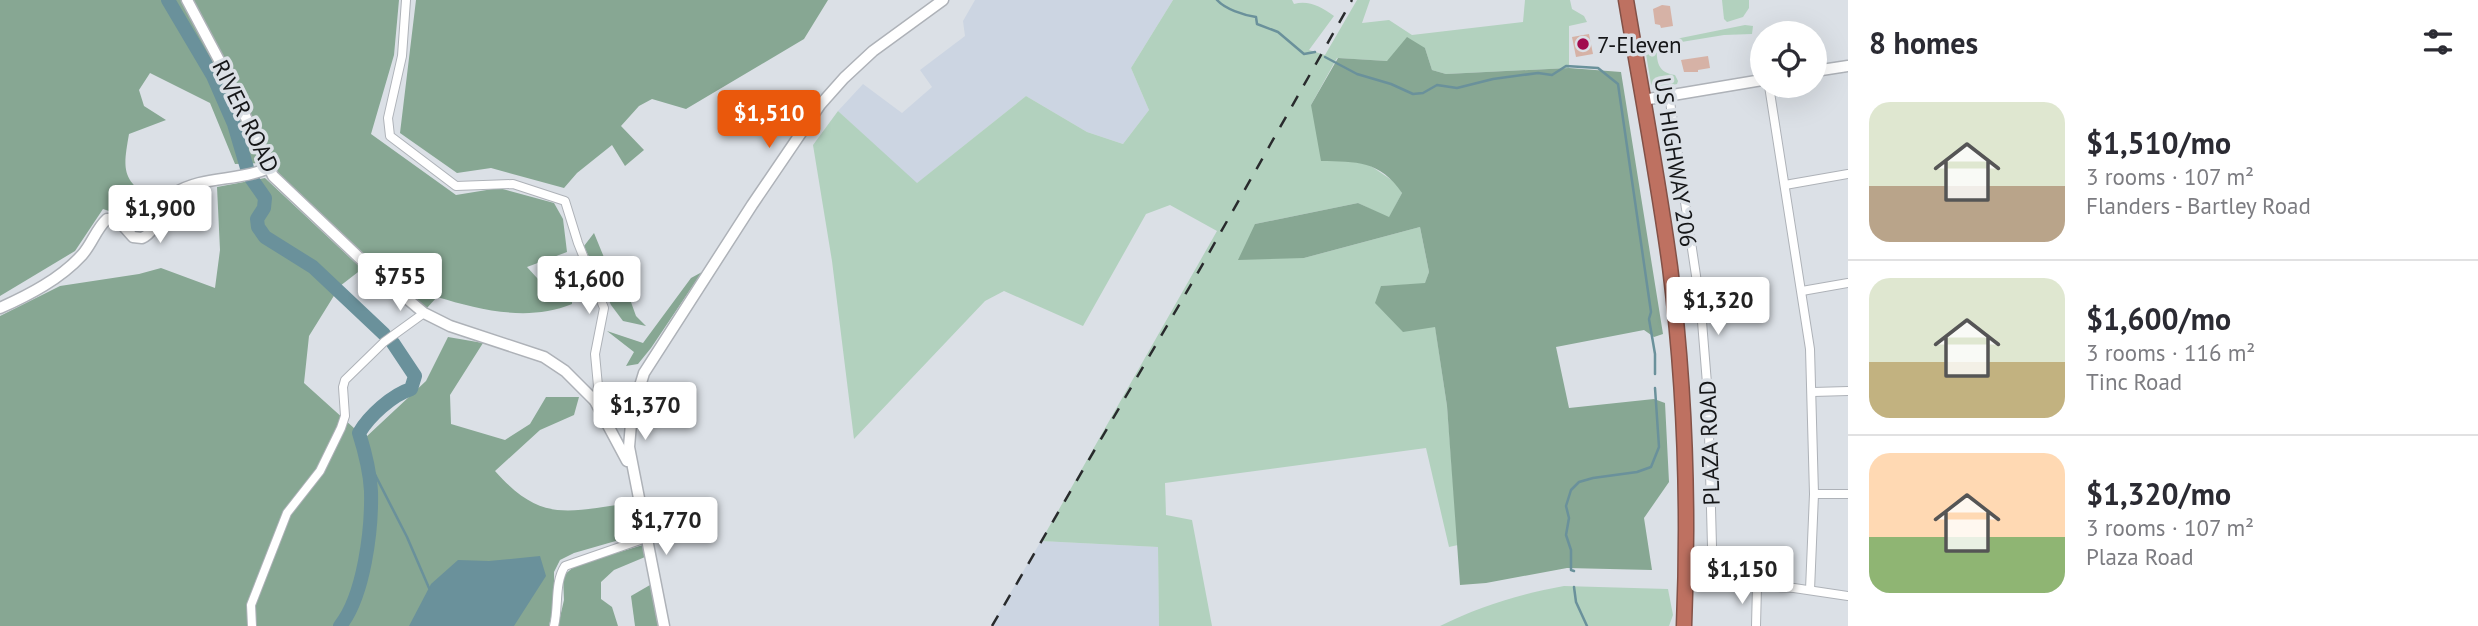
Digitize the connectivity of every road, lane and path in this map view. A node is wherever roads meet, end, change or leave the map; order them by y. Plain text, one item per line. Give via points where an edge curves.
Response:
1 (187, 0) edge
2 (406, 0) edge
3 (943, 0) edge
4 (1626, 0) edge
5 (1848, 66) edge
6 (1827, 69) edge
7 (1750, 82) edge
8 (1669, 94) junction
9 (1771, 98) edge
10 (1643, 100) junction
11 (269, 168) junction
12 (1848, 174) edge
13 (1786, 185) junction
14 (1848, 284) edge
15 (1802, 291) junction
16 (0, 308) edge
17 (424, 313) junction
18 (1813, 391) junction
19 (1848, 391) edge
20 (596, 402) junction
21 (632, 412) junction
22 (633, 472) junction
23 (1814, 494) junction
24 (1848, 494) edge
25 (646, 538) junction
26 (1685, 583) junction
27 (1713, 584) junction
28 (1757, 586) junction
29 (1810, 590) junction
30 (1848, 596) edge
31 (252, 626) edge
32 (554, 626) edge
33 (664, 626) edge
34 (1684, 626) edge
35 (1756, 626) edge

1 - 11 street, RIVER ROAD
2 - 20 street via 402,56 388,118 390,136 456,186 507,183 565,201 604,308 595,354
3 - 21 street via 873,51 820,105 654,355
4 - 10 highway, US HIGHWAY 206
5 - 6 street
7 - 8 street
8 - 10 street
8 - 27 street, PLAZA ROAD via 1701,309
9 - 13 street
10 - 26 highway, US HIGHWAY 206 via 1670,265 1680,369
11 - 16 street via 191,185 171,196 144,237 133,237 117,219 107,219 85,253 67,269
11 - 17 street, RIVER ROAD via 291,195
12 - 13 street
13 - 15 street
14 - 15 street
15 - 18 street
17 - 20 street, RIVER ROAD via 544,357
17 - 31 street via 384,342 345,380 341,428 320,471 287,513 251,605
18 - 19 street
18 - 23 street
20 - 21 street, RIVER ROAD
20 - 22 street, RIVER ROAD
21 - 22 street via 629,447
22 - 25 street
23 - 24 street
23 - 29 street
25 - 32 street via 565,566
25 - 33 street
26 - 27 street
26 - 34 highway, US HIGHWAY 206
27 - 28 street
28 - 29 street
28 - 35 street
29 - 30 street

